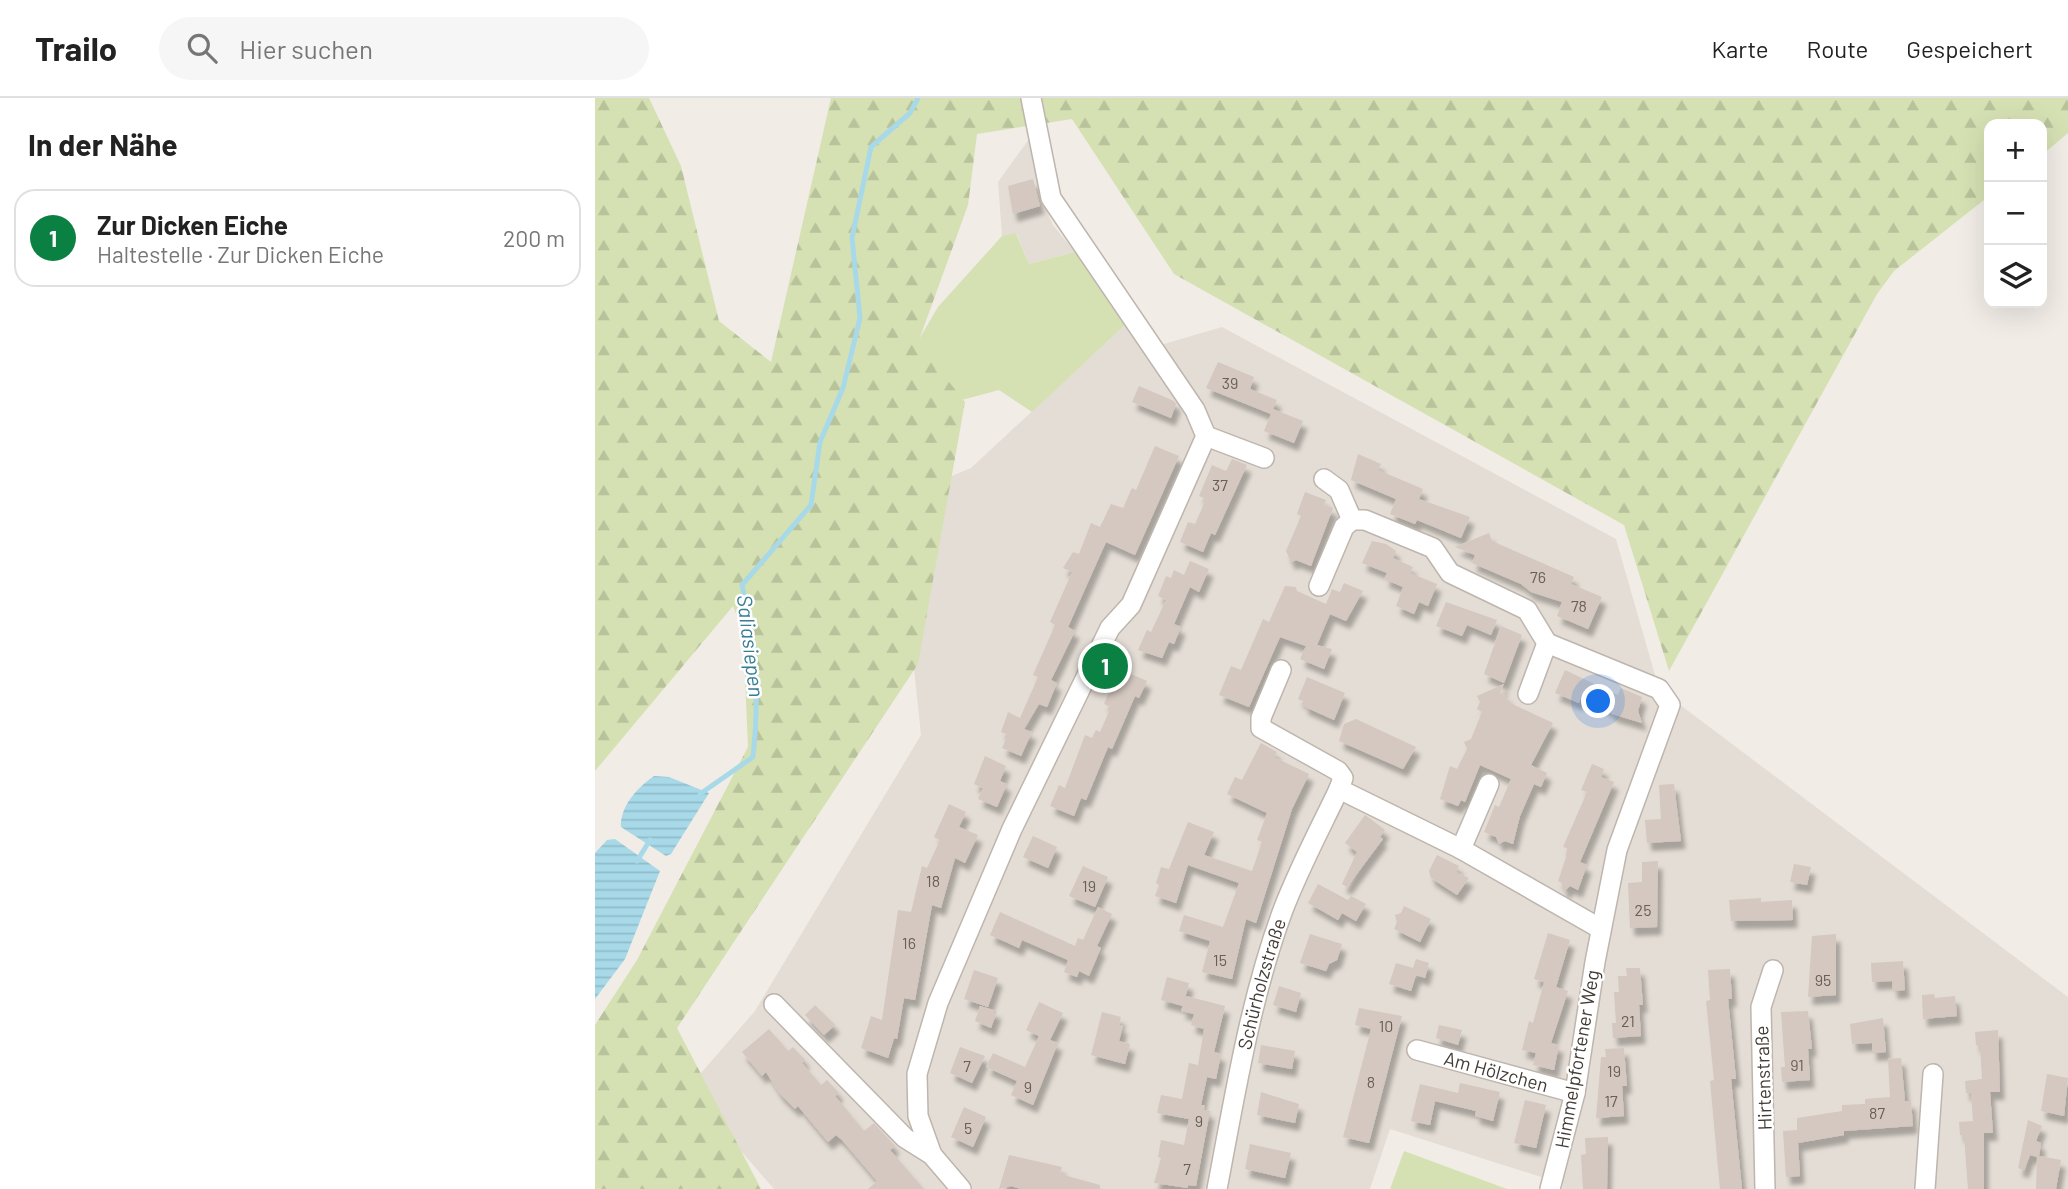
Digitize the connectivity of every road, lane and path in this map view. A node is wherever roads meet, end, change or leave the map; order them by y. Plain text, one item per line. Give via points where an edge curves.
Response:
1 (1031, 98) edge
2 (1206, 436) junction
3 (1264, 458) dead end
4 (1324, 479) dead end
5 (1352, 520) junction
6 (1319, 586) dead end
7 (1547, 643) junction
8 (1281, 670) dead end
9 (1528, 694) dead end
10 (1489, 784) dead end
11 (1339, 789) junction
12 (1461, 849) junction
13 (1601, 929) junction
14 (1773, 970) dead end
15 (774, 1004) dead end
16 (1417, 1050) dead end
17 (1933, 1074) dead end
18 (1575, 1093) junction
19 (932, 1155) junction
20 (961, 1189) edge
21 (1217, 1189) edge
22 (1550, 1189) edge
23 (1765, 1189) edge
24 (1925, 1189) edge

1 - 2 street via 1051,198 1195,410
2 - 3 street
2 - 19 street via 1131,605 1110,628 1012,829 938,1003 917,1073 918,1116
4 - 5 street via 1339,490
5 - 6 street via 1344,527
5 - 7 street via 1364,520 1436,550 1450,573 1527,610
7 - 9 street
7 - 13 street, Himmelpfortener Weg via 1659,689 1670,705 1619,842
8 - 11 street via 1261,728 1338,771 1343,778
10 - 12 street
11 - 12 street
11 - 21 street, Schürholzstraße via 1274,938 1256,998
12 - 13 street
13 - 18 street, Himmelpfortener Weg
14 - 23 street, Hirtenstraße via 1761,1007
15 - 19 street via 905,1138
16 - 18 street, Am Hölzchen
17 - 24 street
18 - 22 street, Himmelpfortener Weg
19 - 20 street

